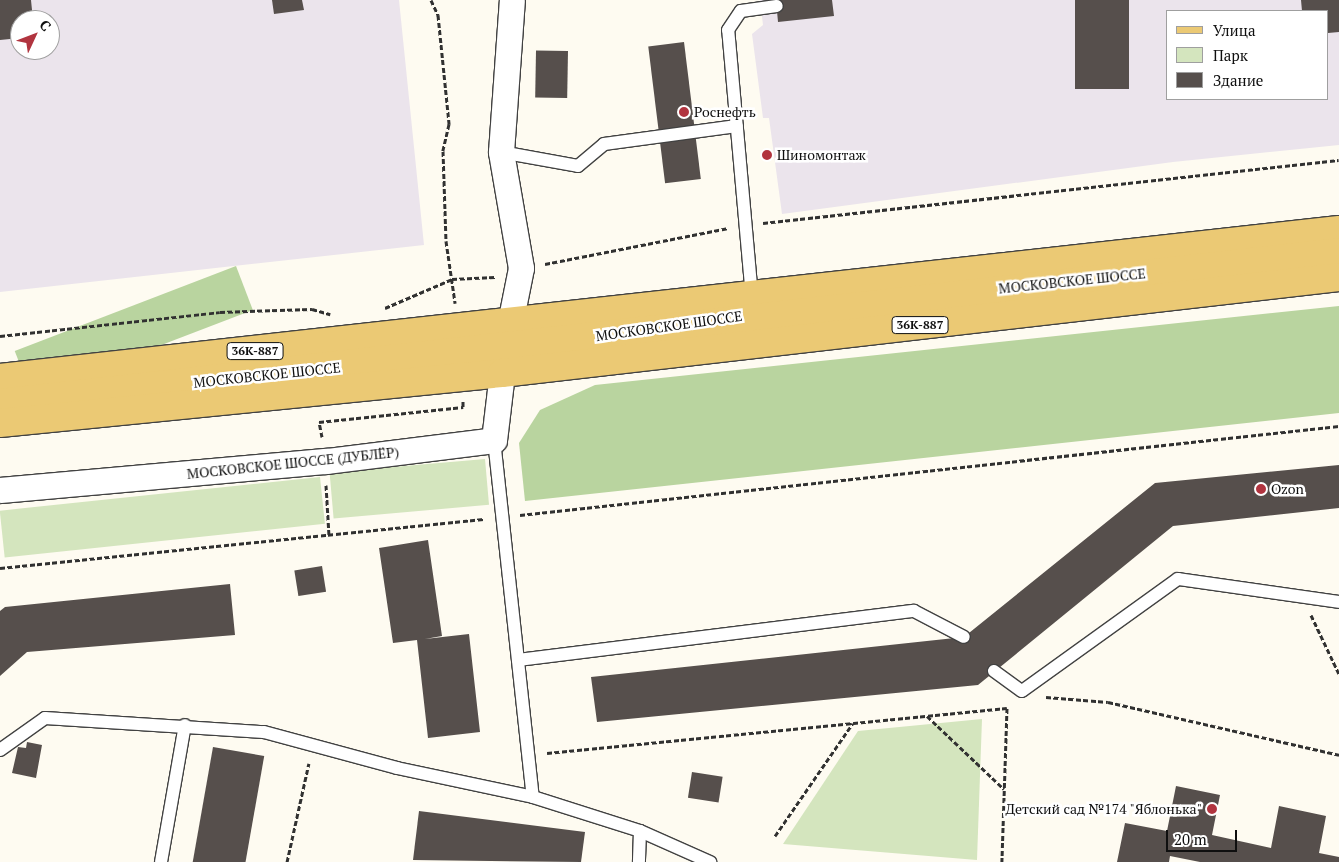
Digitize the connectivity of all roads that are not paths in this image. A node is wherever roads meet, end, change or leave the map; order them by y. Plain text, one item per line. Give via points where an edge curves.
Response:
1 (512, 0) edge
2 (777, 6) dead end
3 (737, 126) junction
4 (501, 152) junction
5 (1339, 230) edge
6 (1339, 252) edge
7 (1339, 277) edge
8 (752, 304) junction
9 (505, 348) junction
10 (0, 378) edge
11 (0, 403) edge
12 (0, 423) edge
13 (494, 440) junction
14 (0, 490) edge
15 (1339, 602) edge
16 (964, 638) dead end
17 (518, 660) junction
18 (994, 671) dead end
19 (185, 725) junction
20 (0, 750) edge
21 (533, 796) junction
22 (640, 831) junction
23 (161, 862) edge
24 (640, 862) edge
25 (710, 862) edge

1 - 4 street
2 - 3 lane via 740,11 732,18 728,30
3 - 4 lane via 604,144 578,166
3 - 8 lane
4 - 9 street via 521,268
5 - 8 main road, МОСКОВСКОЕ ШОССЕ / 36К-887
6 - 8 main road, МОСКОВСКОЕ ШОССЕ / 36К-887
7 - 9 main road, МОСКОВСКОЕ ШОССЕ / 36К-887
8 - 9 main road, МОСКОВСКОЕ ШОССЕ / 36К-887
9 - 10 main road, МОСКОВСКОЕ ШОССЕ / 36К-887
9 - 11 main road, МОСКОВСКОЕ ШОССЕ / 36К-887
9 - 12 main road, МОСКОВСКОЕ ШОССЕ / 36К-887
9 - 13 street
13 - 14 street, МОСКОВСКОЕ ШОССЕ (ДУБЛЁР) via 326,461
13 - 17 lane
15 - 18 lane via 1178,579 1022,690
16 - 17 lane via 914,611
17 - 21 lane
19 - 20 lane via 45,718
19 - 21 lane via 264,732
19 - 23 lane
21 - 22 lane
22 - 24 lane
22 - 25 lane

